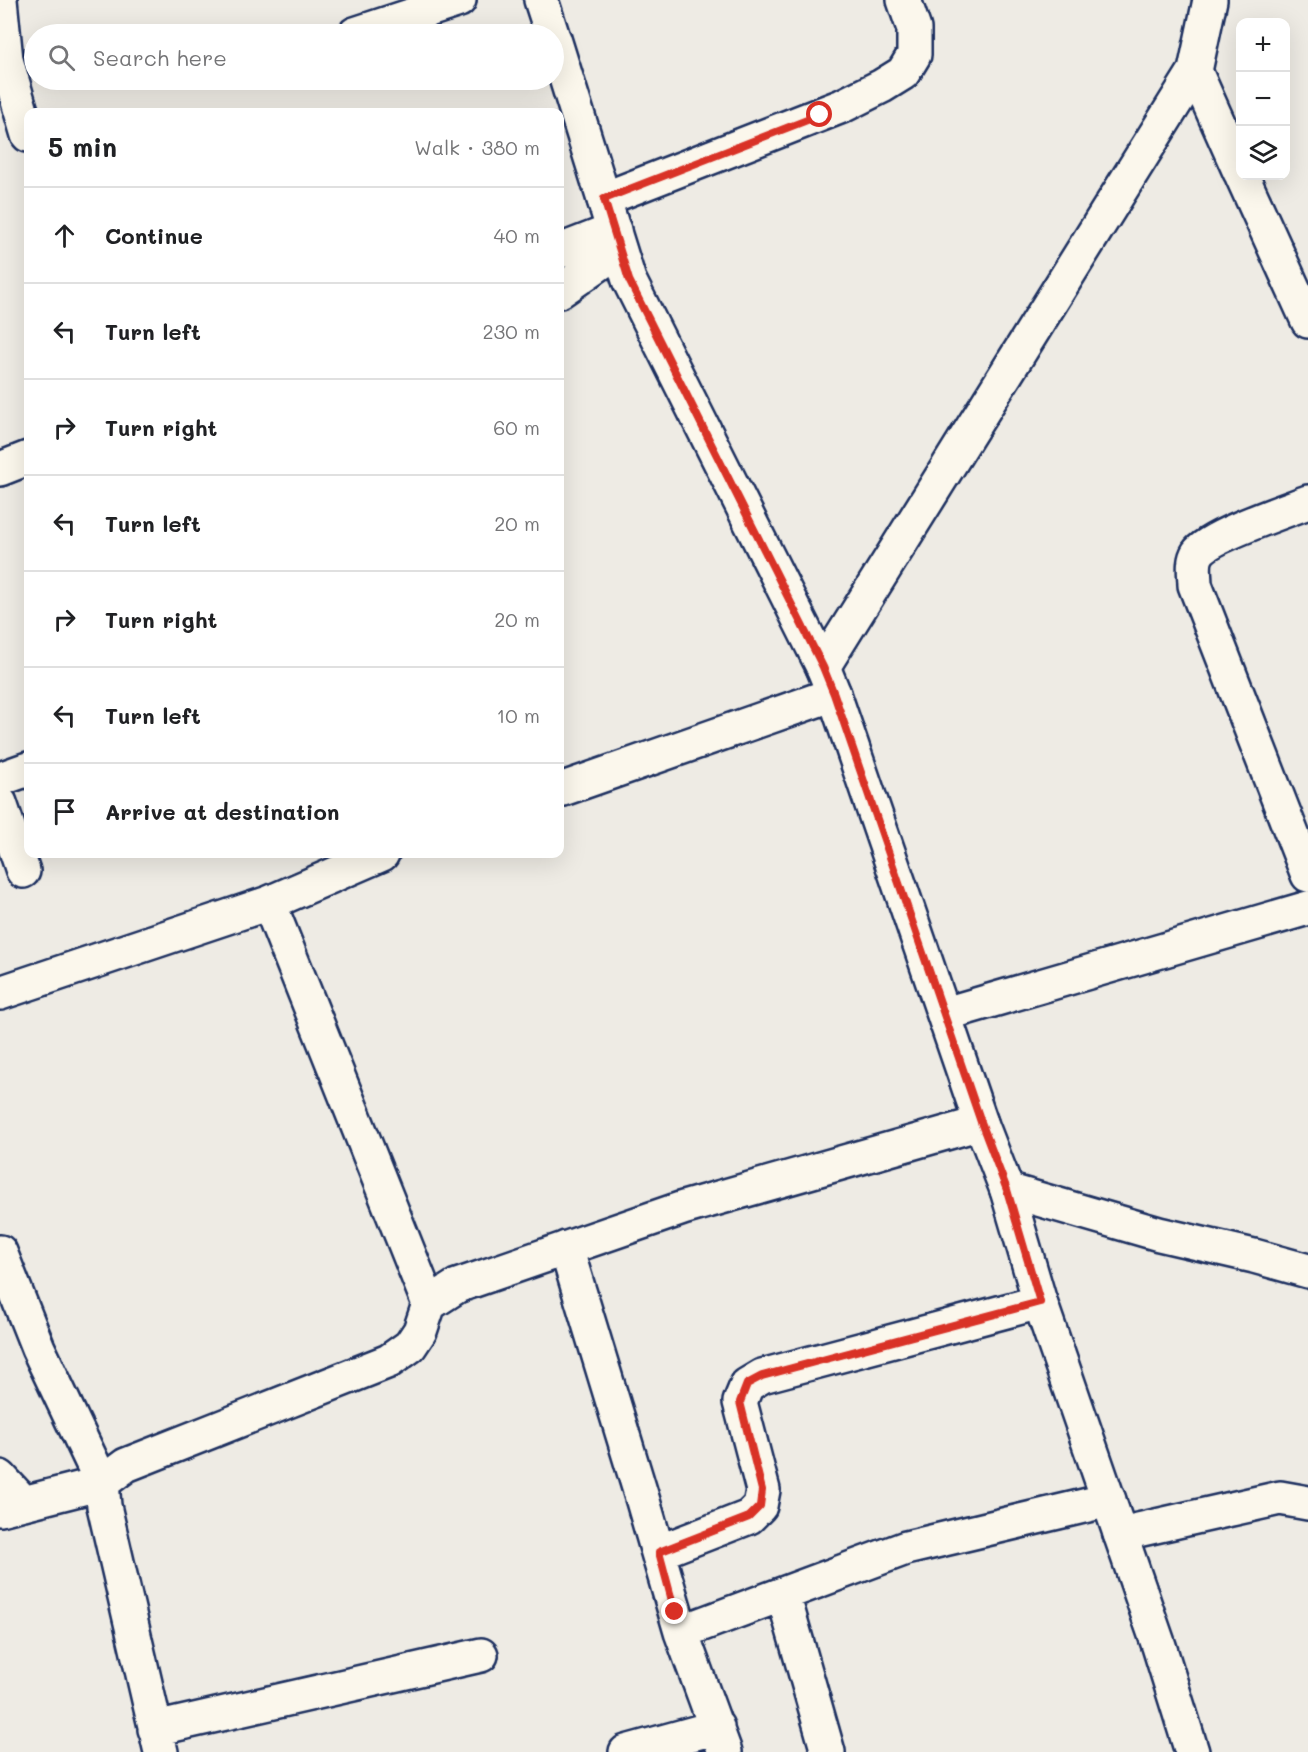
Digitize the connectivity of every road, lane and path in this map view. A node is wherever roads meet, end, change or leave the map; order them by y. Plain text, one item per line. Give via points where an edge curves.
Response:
1 (0, 0) edge
2 (459, 0) edge
3 (541, 0) edge
4 (904, 0) edge
5 (1210, 0) edge
6 (386, 24) edge
7 (549, 24) edge
8 (564, 71) edge
9 (1195, 71) junction
10 (24, 121) edge
11 (1236, 163) edge
12 (1244, 180) edge
13 (604, 199) junction
14 (617, 240) junction
15 (564, 250) edge
16 (564, 287) edge
17 (1308, 321) edge
18 (24, 460) edge
19 (0, 469) edge
20 (1308, 502) edge
21 (828, 681) junction
22 (24, 770) edge
23 (0, 779) edge
24 (564, 788) edge
25 (0, 803) edge
26 (373, 858) edge
27 (23, 871) dead end
28 (1308, 875) edge
29 (269, 903) junction
30 (1308, 908) edge
31 (0, 993) edge
32 (945, 1014) junction
33 (981, 1122) junction
34 (1007, 1190) junction
35 (566, 1248) junction
36 (0, 1252) edge
37 (1308, 1272) edge
38 (1040, 1302) junction
39 (429, 1304) junction
40 (0, 1477) edge
41 (102, 1483) junction
42 (1109, 1500) junction
43 (1308, 1503) edge
44 (12, 1506) edge
45 (1120, 1534) junction
46 (659, 1552) junction
47 (783, 1594) junction
48 (681, 1632) junction
49 (481, 1655) dead end
50 (721, 1739) edge
51 (158, 1741) edge
52 (626, 1752) edge
53 (828, 1752) edge
54 (1192, 1752) edge

1 - 10 street via 6,60
2 - 6 street
3 - 7 street
4 - 13 street via 914,30 914,55 903,73 842,106
5 - 9 street
8 - 13 street
9 - 11 street
9 - 21 street
12 - 17 street
13 - 14 street
14 - 15 street
14 - 16 street
14 - 21 street via 629,280
18 - 19 street
20 - 28 street via 1215,540 1198,551 1194,562 1195,585
21 - 24 street
21 - 32 street
22 - 23 street
25 - 27 street
26 - 29 street
29 - 31 street
29 - 39 street
30 - 32 street
32 - 33 street
33 - 34 street
33 - 35 street via 683,1208
34 - 37 street
34 - 38 street
35 - 39 street via 456,1286
35 - 46 street
36 - 41 street via 38,1348
38 - 42 street
38 - 46 street via 762,1376 747,1384 740,1402 762,1490 760,1506 749,1517
39 - 41 street via 410,1346 389,1361 126,1465
40 - 44 street
41 - 44 street
41 - 51 street
42 - 45 street
42 - 47 street via 906,1548
43 - 45 street via 1280,1498
45 - 54 street
46 - 48 street
47 - 48 street
47 - 53 street
48 - 50 street
49 - 51 street
50 - 52 street

